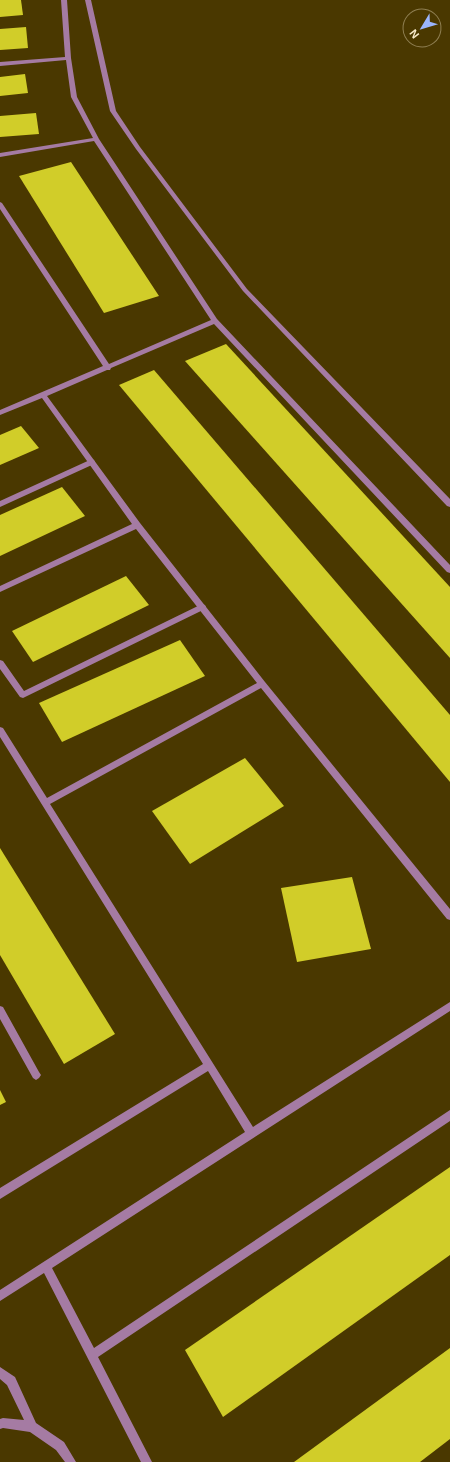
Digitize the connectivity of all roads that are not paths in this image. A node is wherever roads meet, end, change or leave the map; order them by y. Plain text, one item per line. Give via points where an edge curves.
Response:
1 (64, 0) edge
2 (88, 0) edge
3 (68, 58) junction
4 (0, 64) edge
5 (96, 139) junction
6 (0, 155) edge
7 (0, 204) edge
8 (215, 321) junction
9 (108, 368) junction
10 (43, 395) junction
11 (0, 414) edge
12 (92, 462) junction
13 (0, 504) edge
14 (450, 504) edge
15 (138, 525) junction
16 (450, 570) edge
17 (0, 589) edge
18 (202, 607) junction
19 (0, 663) edge
20 (262, 684) junction
21 (0, 730) edge
22 (46, 802) junction
23 (450, 916) edge
24 (450, 1006) edge
25 (0, 1010) edge
26 (209, 1065) junction
27 (36, 1075) dead end
28 (450, 1115) edge
29 (252, 1134) junction
30 (0, 1194) edge
31 (46, 1266) junction
32 (0, 1296) edge
33 (92, 1355) junction
34 (0, 1372) edge
35 (0, 1424) edge
36 (32, 1427) junction
37 (71, 1462) edge
38 (147, 1462) edge

1 - 3 street
2 - 14 street via 113,111 138,148 245,290
3 - 4 street
3 - 5 street via 74,97
5 - 6 street
5 - 8 street
7 - 9 street
8 - 9 street
8 - 16 street
9 - 10 street
10 - 11 street
10 - 12 street
12 - 13 street
12 - 15 street
15 - 17 street
15 - 18 street
18 - 19 street via 23,695
18 - 20 street
20 - 22 street
20 - 23 street
21 - 22 street
22 - 26 street
24 - 29 street
25 - 27 street
26 - 29 street
26 - 30 street
28 - 33 street
29 - 31 street
31 - 32 street
31 - 33 street
33 - 38 street
34 - 36 street via 11,1381
35 - 36 street
36 - 37 street via 60,1446

